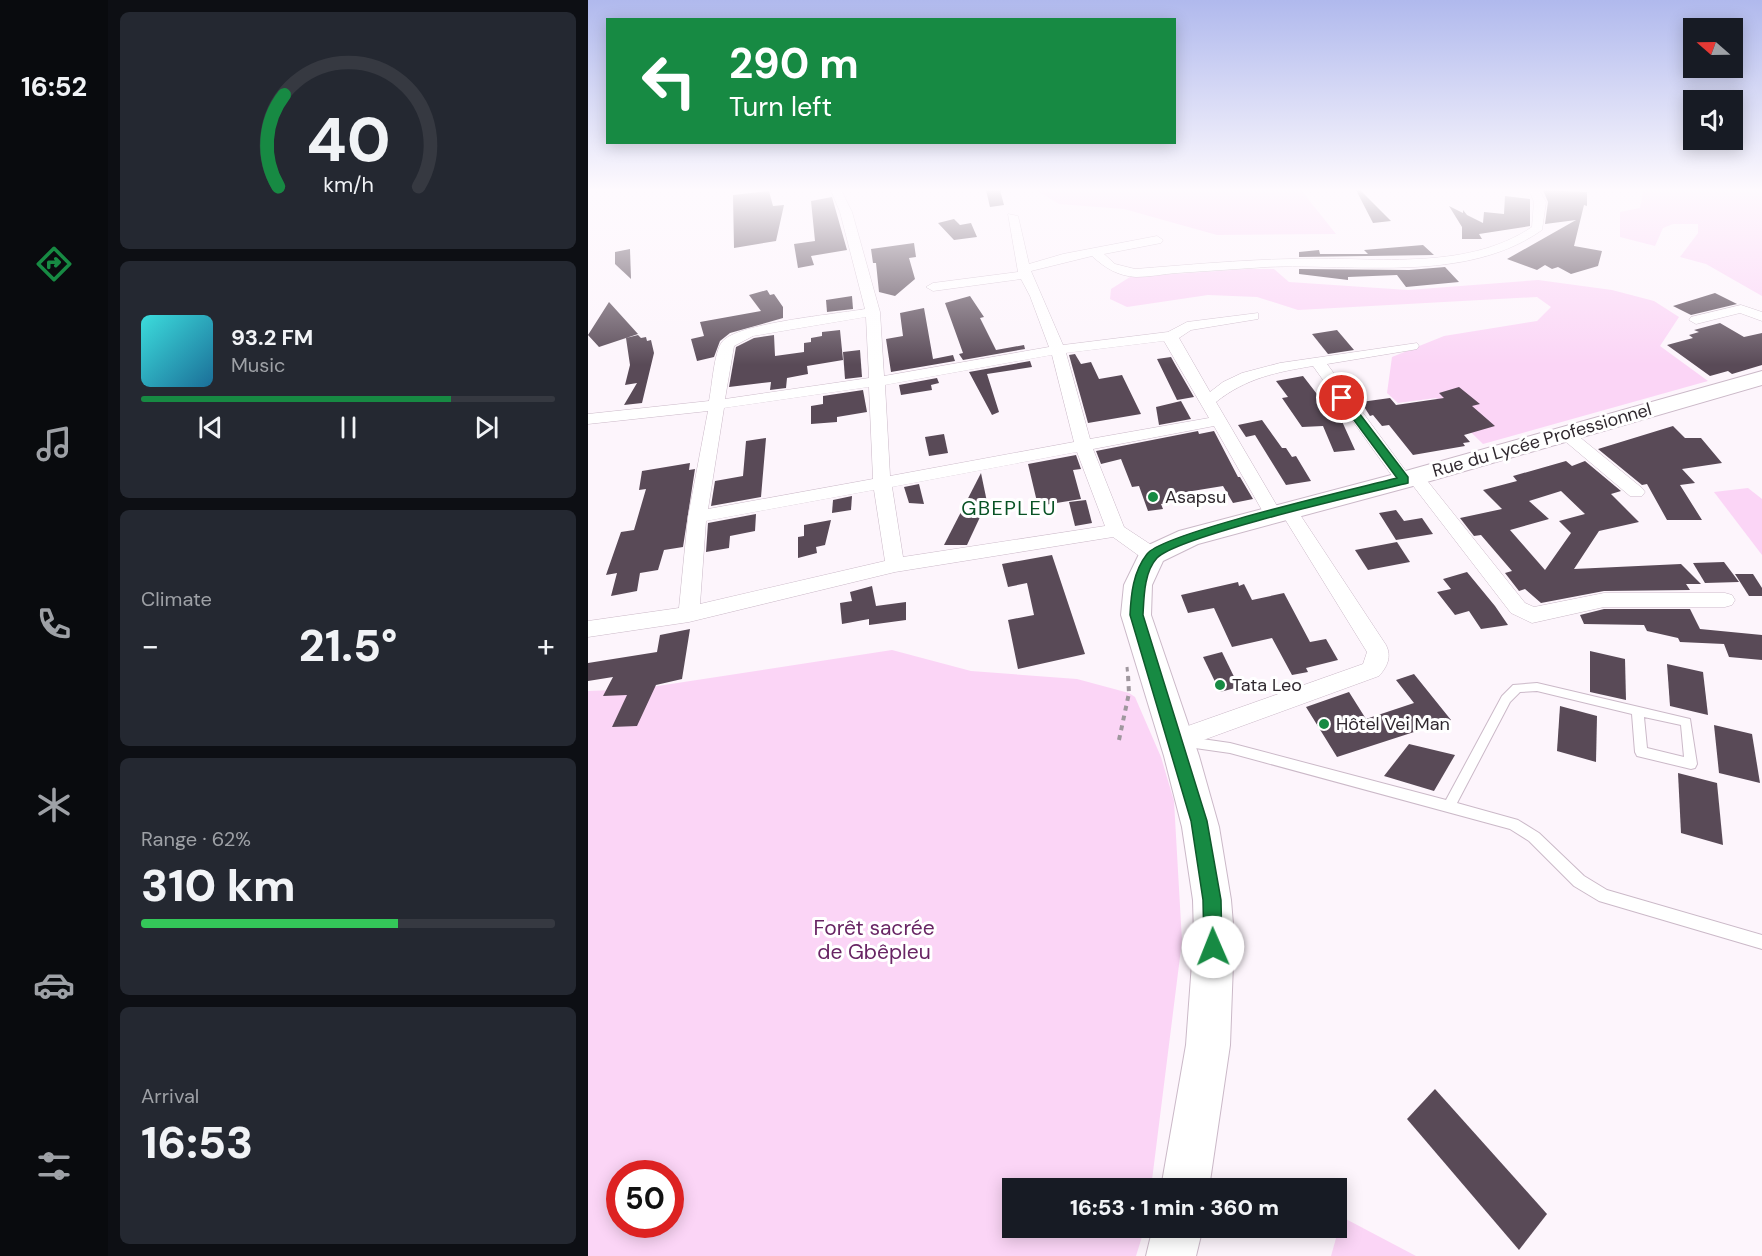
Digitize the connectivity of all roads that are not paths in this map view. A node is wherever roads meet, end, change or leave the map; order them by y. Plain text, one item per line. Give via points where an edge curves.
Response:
1 (856, 249) edge
2 (1019, 249) edge
3 (1112, 249) edge
4 (1497, 249) edge
5 (1095, 252) junction
6 (1024, 272) junction
7 (933, 287) dead end
8 (873, 312) junction
9 (1253, 316) dead end
10 (1762, 317) edge
11 (1696, 320) dead end
12 (1170, 337) junction
13 (1412, 346) dead end
14 (1058, 351) junction
15 (1318, 362) junction
16 (1762, 378) edge
17 (879, 381) junction
18 (1207, 402) junction
19 (715, 405) junction
20 (588, 419) edge
21 (1216, 421) junction
22 (1565, 434) junction
23 (1083, 445) junction
24 (1410, 478) junction
25 (882, 482) junction
26 (1636, 492) dead end
27 (1281, 513) junction
28 (697, 517) junction
29 (1116, 530) junction
30 (1152, 555) junction
31 (895, 565) junction
32 (1725, 600) dead end
33 (689, 614) junction
34 (588, 629) edge
35 (1638, 711) junction
36 (1176, 740) junction
37 (1449, 807) junction
38 (1762, 942) edge
39 (1187, 1178) edge
40 (1175, 1238) edge
41 (1171, 1256) edge

1 - 8 street
2 - 6 street
3 - 5 street
4 - 5 street via 1388,264 1312,262 1135,273 1111,267
5 - 6 street
6 - 7 street
6 - 14 street
8 - 17 street
8 - 19 street via 766,328 734,338 724,350
9 - 12 street via 1187,326
10 - 11 street via 1741,309
12 - 14 street via 1159,335
12 - 18 street
13 - 15 street
14 - 17 street
14 - 23 street
15 - 18 street via 1247,376
15 - 24 street
16 - 22 main road, Rue du Lycée Professionnel
17 - 19 street
17 - 25 street
18 - 21 street
19 - 20 street
19 - 28 street
21 - 23 street
21 - 27 street
22 - 24 main road, Rue du Lycée Professionnel
22 - 26 street
23 - 25 street
23 - 29 street
24 - 27 main road, Rue du Lycée Professionnel
24 - 32 street via 1518,608 1532,615 1604,600
25 - 28 street
25 - 31 street
27 - 30 main road, Rue du Lycée Professionnel via 1189,537
27 - 36 street via 1378,651 1377,663 1371,670
28 - 33 street
29 - 30 street
29 - 31 street
30 - 36 main road via 1138,585 1136,615
31 - 33 street
33 - 34 street
35 - 35 lane via 1641,752 1691,764 1686,722
35 - 37 lane via 1537,687 1517,688 1506,699
36 - 37 lane via 1230,748
36 - 39 main road via 1199,821 1210,889 1214,971 1206,1073
37 - 38 lane via 1520,828 1578,881 1604,896
40 - 41 main road

